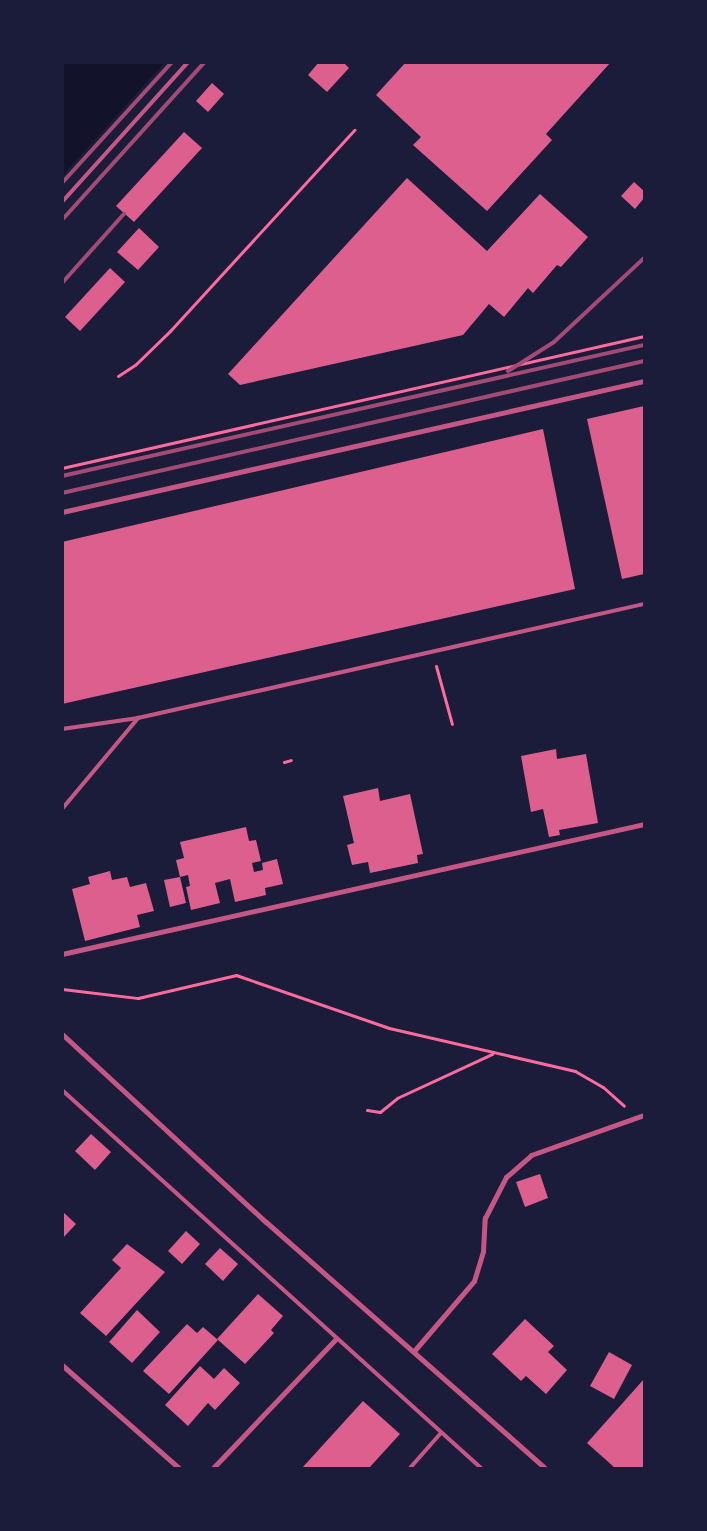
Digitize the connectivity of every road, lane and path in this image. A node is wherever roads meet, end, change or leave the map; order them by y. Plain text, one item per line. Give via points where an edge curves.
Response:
1 (188, 62) edge
2 (354, 130) dead end
3 (62, 202) edge
4 (644, 336) edge
5 (118, 376) dead end
6 (644, 381) edge
7 (62, 468) edge
8 (62, 512) edge
9 (644, 604) edge
10 (436, 663) dead end
11 (138, 718) junction
12 (452, 724) dead end
13 (62, 729) edge
14 (291, 760) dead end
15 (284, 762) dead end
16 (62, 809) edge
17 (644, 824) edge
18 (62, 954) edge
19 (62, 989) edge
20 (62, 1034) edge
21 (493, 1054) junction
22 (62, 1090) edge
23 (367, 1110) dead end
24 (644, 1115) edge
25 (636, 1118) junction
26 (336, 1339) junction
27 (414, 1351) junction
28 (62, 1365) edge
29 (441, 1433) junction
30 (179, 1468) edge
31 (213, 1468) edge
32 (410, 1468) edge
33 (481, 1468) edge
34 (545, 1468) edge

1 - 3 lane
2 - 5 path via 170,331 135,366
4 - 7 path
6 - 8 street
9 - 11 lane
10 - 12 path
11 - 13 lane
11 - 16 lane
14 - 15 path
17 - 18 street
19 - 21 path via 138,998 236,975 389,1028
20 - 27 street via 266,1222
21 - 23 path via 397,1098 380,1112
21 - 25 path via 575,1071 603,1087
22 - 26 lane
24 - 25 street
25 - 27 street via 531,1155 506,1176 485,1218 483,1251 474,1281
26 - 29 lane
26 - 31 street
27 - 34 street
28 - 30 street
29 - 32 lane
29 - 33 lane

